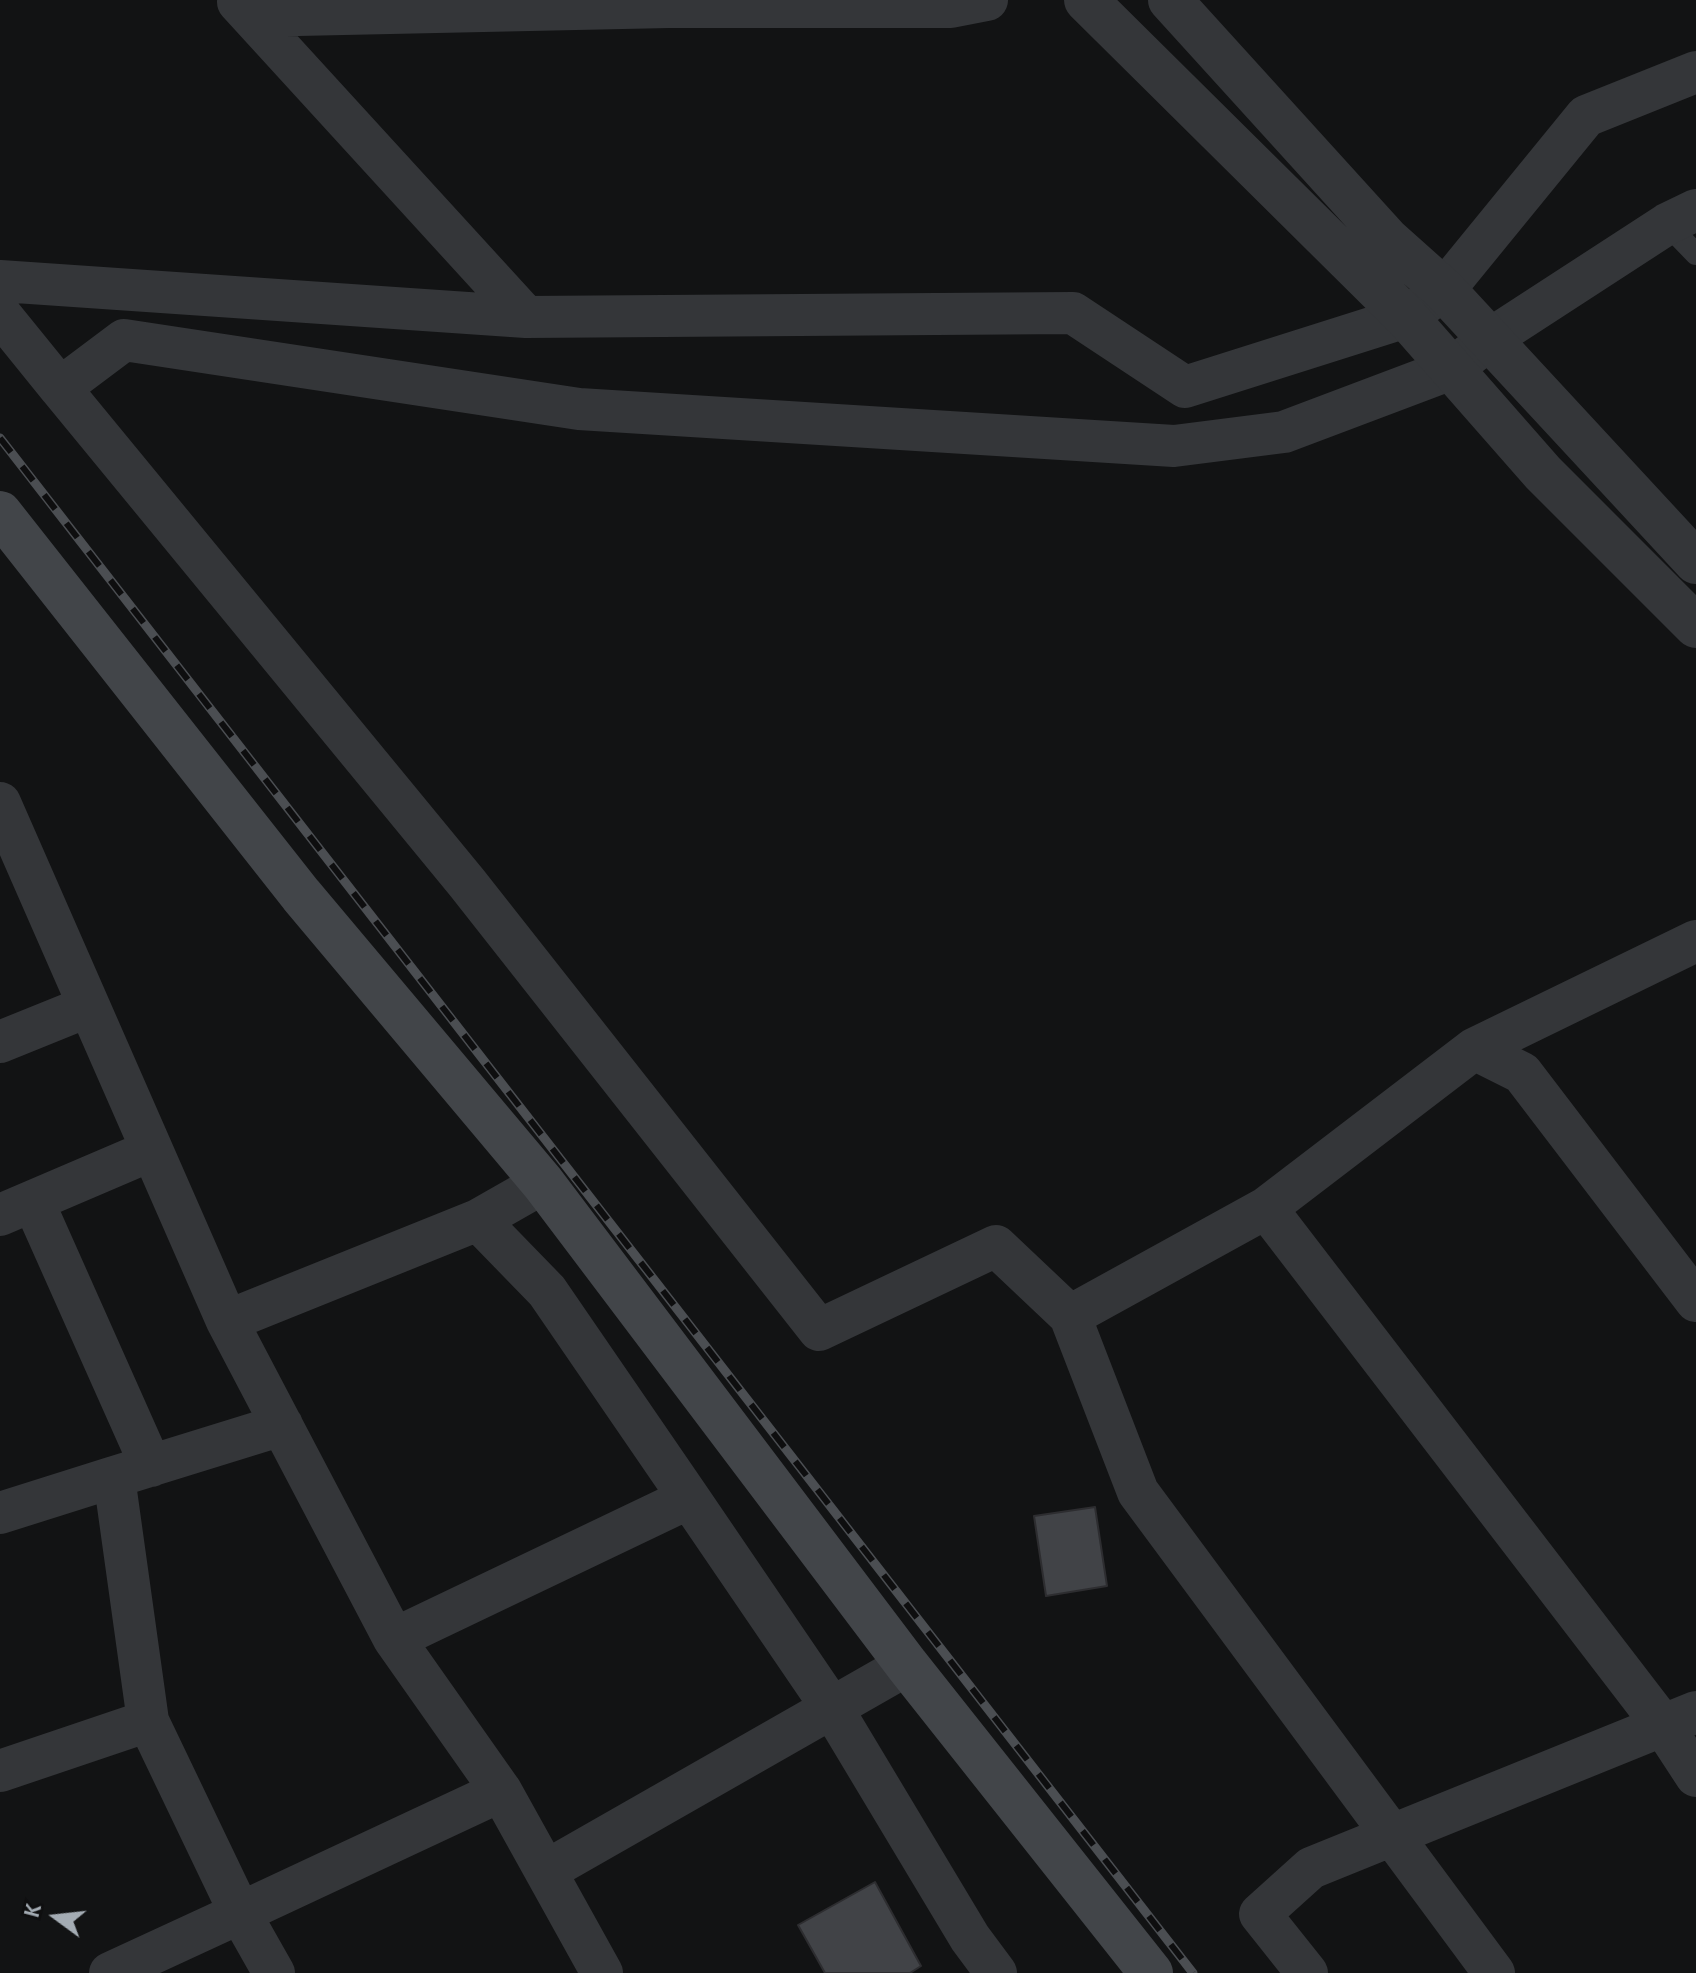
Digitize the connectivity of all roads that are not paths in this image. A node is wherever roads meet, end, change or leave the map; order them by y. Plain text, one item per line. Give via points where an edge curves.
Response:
1 (987, 0) edge
2 (1086, 0) edge
3 (1170, 0) edge
4 (665, 4) edge
5 (244, 8) edge
6 (1696, 72) edge
7 (1682, 217) edge
8 (1696, 254) edge
9 (0, 281) edge
10 (1444, 290) junction
11 (0, 314) edge
12 (526, 317) junction
13 (1406, 317) junction
14 (1490, 339) junction
15 (1451, 369) junction
16 (60, 388) junction
17 (0, 513) edge
18 (1696, 562) edge
19 (1696, 626) edge
20 (0, 803) edge
21 (1696, 941) edge
22 (89, 1006) junction
23 (0, 1042) edge
24 (1474, 1049) junction
25 (152, 1150) junction
26 (543, 1183) junction
27 (17, 1208) edge
28 (1266, 1208) junction
29 (478, 1220) junction
30 (1694, 1294) edge
31 (1070, 1316) junction
32 (227, 1321) junction
33 (282, 1425) junction
34 (132, 1471) junction
35 (689, 1498) junction
36 (0, 1513) edge
37 (394, 1639) junction
38 (907, 1665) junction
39 (832, 1708) junction
40 (1679, 1718) edge
41 (148, 1721) junction
42 (0, 1771) edge
43 (1696, 1776) edge
44 (501, 1791) junction
45 (1392, 1835) junction
46 (546, 1871) junction
47 (240, 1913) junction
48 (110, 1973) edge
49 (274, 1973) edge
50 (602, 1973) edge
51 (996, 1973) edge
52 (1151, 1973) edge
53 (1307, 1973) edge
54 (1494, 1973) edge

1 - 4 street via 951,7
2 - 13 street
3 - 10 street via 1388,240
4 - 5 street
5 - 12 street
6 - 10 street via 1586,116
7 - 8 lane
7 - 14 street
9 - 12 street
10 - 13 street
10 - 14 street
11 - 16 street
12 - 13 street via 1073,313 1185,387
13 - 15 street
14 - 15 street
14 - 18 street
15 - 16 street via 1284,432 1174,446 579,409 124,340
15 - 19 street via 1543,473
16 - 31 street via 467,883 819,1330 996,1246
17 - 26 main road via 301,895
20 - 22 street
21 - 24 street
22 - 23 street
22 - 25 street
24 - 28 street
24 - 30 street via 1522,1073
25 - 27 street
25 - 32 street
26 - 29 street
26 - 38 main road
27 - 34 street
28 - 31 street
28 - 40 street
29 - 32 street
29 - 35 street via 547,1291
31 - 45 street via 1138,1492
32 - 33 street
33 - 34 street
33 - 37 street
34 - 36 street
34 - 41 street
35 - 37 street
35 - 39 street
37 - 44 street
38 - 39 street
38 - 52 main road
39 - 46 street
39 - 51 street
40 - 43 street
40 - 45 street
41 - 42 street
41 - 47 street
44 - 46 street
44 - 47 street
45 - 53 street via 1311,1868 1260,1914
45 - 54 street
46 - 50 street
47 - 48 street
47 - 49 street

